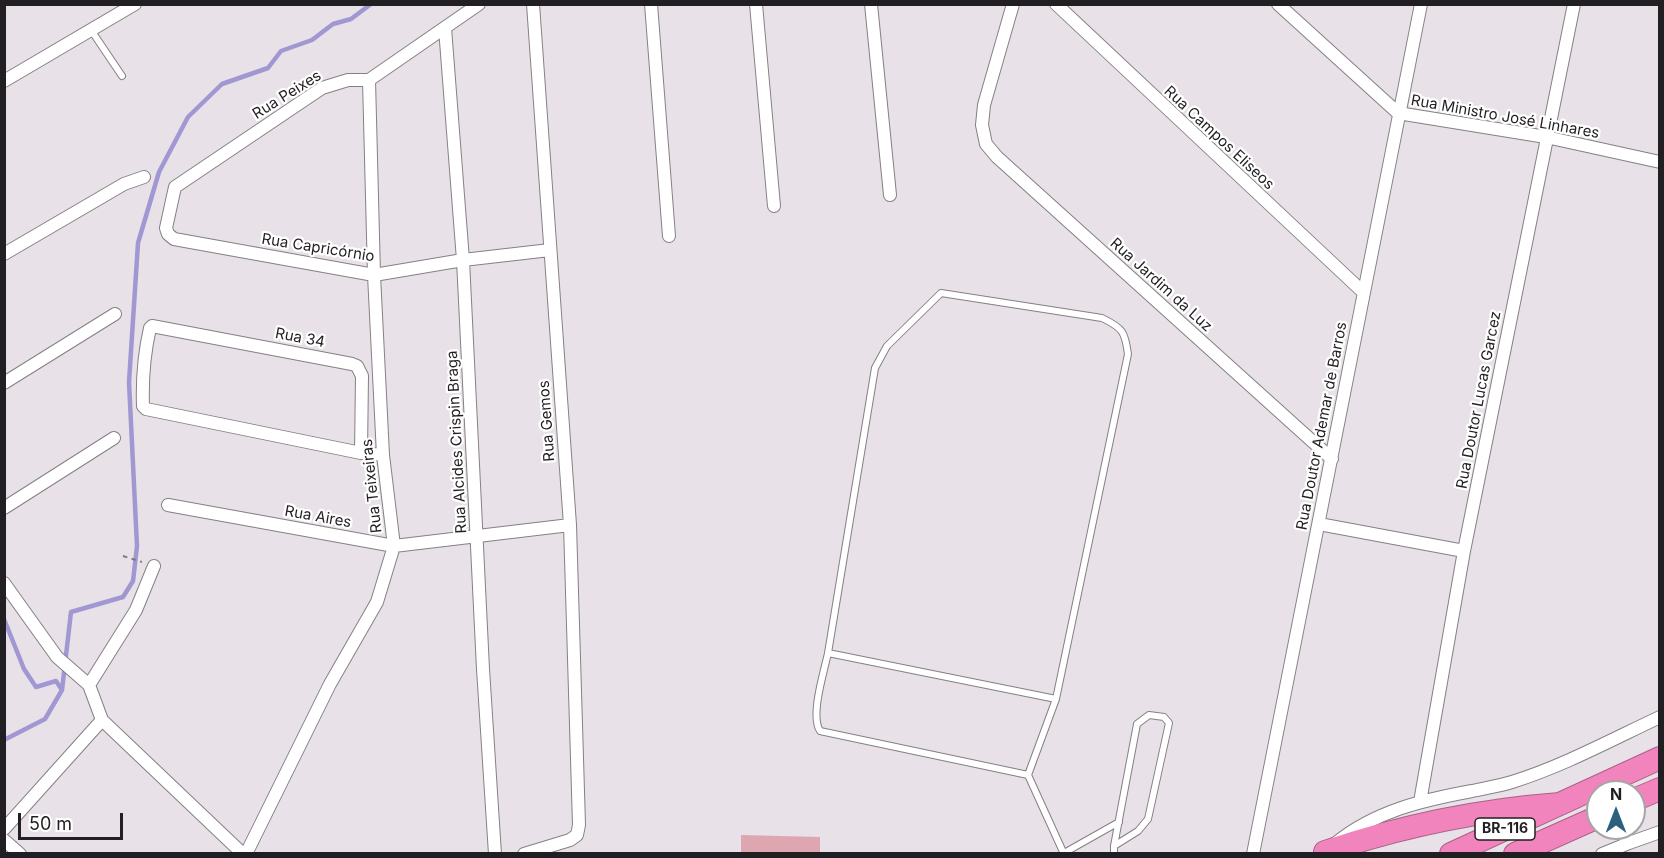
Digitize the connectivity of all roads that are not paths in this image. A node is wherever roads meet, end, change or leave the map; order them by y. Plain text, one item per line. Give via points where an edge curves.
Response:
1 (135, 4) edge
2 (479, 4) edge
3 (533, 4) edge
4 (651, 4) edge
5 (756, 4) edge
6 (871, 4) edge
7 (1013, 4) edge
8 (1056, 4) edge
9 (1278, 4) edge
10 (1421, 4) edge
11 (1574, 4) edge
12 (445, 28) junction
13 (91, 30) junction
14 (122, 76) dead end
15 (369, 80) junction
16 (4, 81) edge
17 (1398, 113) junction
18 (1546, 137) junction
19 (1659, 162) edge
20 (144, 177) dead end
21 (175, 187) joint
22 (890, 195) dead end
23 (774, 206) dead end
24 (669, 236) dead end
25 (550, 250) junction
26 (4, 254) edge
27 (463, 260) junction
28 (374, 274) junction
29 (1363, 292) junction
30 (115, 314) dead end
31 (4, 382) edge
32 (114, 438) dead end
33 (361, 453) junction
34 (383, 455) junction
35 (1332, 459) junction
36 (168, 505) dead end
37 (4, 508) edge
38 (1319, 524) junction
39 (570, 525) junction
40 (477, 537) junction
41 (394, 546) junction
42 (1464, 551) junction
43 (154, 566) road end
44 (4, 583) edge
45 (828, 653) junction
46 (89, 685) junction
47 (1056, 699) junction
48 (1659, 717) edge
49 (102, 720) junction
50 (1659, 758) edge
51 (1028, 775) junction
52 (1420, 802) junction
53 (1560, 804) junction
54 (1119, 822) junction
55 (1586, 823) edge
56 (1586, 824) edge
57 (4, 829) edge
58 (1659, 832) edge
59 (4, 840) edge
60 (1627, 840) edge
61 (1629, 843) junction
62 (1114, 846) junction
63 (1064, 853) edge
64 (1323, 853) edge
65 (20, 854) edge
66 (245, 854) edge
67 (495, 854) edge
68 (524, 854) edge
69 (1114, 854) edge
70 (1253, 854) edge
71 (1451, 854) edge
72 (1515, 854) edge
73 (1537, 854) edge
74 (1602, 854) edge

1 - 13 street
2 - 12 street, Rua Peixes
3 - 25 street, Rua Gemos
4 - 24 street
5 - 23 street
6 - 22 street
7 - 35 street, Rua Jardim da Luz via 984,105 982,125 986,144
8 - 29 street, Rua Campos Eliseos
9 - 17 street, Rua Ministro José Linhares
10 - 17 street, Rua Doutor Ademar de Barros
11 - 18 street, Rua Doutor Lucas Garcez
12 - 15 street, Rua Peixes
12 - 27 street, Rua Alcides Crispin Braga
13 - 14 lane
13 - 16 street
15 - 21 street, Rua Peixes via 348,80 322,88
15 - 28 street, Rua Teixeiras
17 - 18 street, Rua Ministro José Linhares
17 - 29 street, Rua Doutor Ademar de Barros
18 - 19 street, Rua Ministro José Linhares
18 - 42 street, Rua Doutor Lucas Garcez
20 - 26 street via 124,184
21 - 28 street, Rua Capricórnio via 166,228 174,239
25 - 27 street, Rua Capricórnio
25 - 39 street, Rua Gemos
27 - 28 street, Rua Capricórnio
27 - 40 street, Rua Alcides Crispin Braga
28 - 34 street, Rua Teixeiras
29 - 35 street, Rua Doutor Ademar de Barros
30 - 31 street
32 - 37 street
33 - 33 street, Rua 34 via 144,408 144,355 151,326 357,366 362,376
33 - 34 street
34 - 41 street, Rua Teixeiras
35 - 38 street, Rua Doutor Ademar de Barros
36 - 41 street, Rua Aires
38 - 42 street
38 - 70 street, Rua Doutor Ademar de Barros
39 - 40 street, Rua Aires
39 - 68 street, Rua Gemos via 579,825 577,835 570,840
40 - 41 street, Rua Aires
40 - 67 street, Rua Alcides Crispin Braga
41 - 66 street, Rua Teixeiras via 377,602 330,684
42 - 52 street, Rua Doutor Lucas Garcez
43 - 46 street via 136,610
44 - 46 street via 57,657
45 - 47 lane
45 - 47 lane via 875,368 887,346 941,293 1102,318 1119,326 1128,354
45 - 51 lane via 816,714 820,731
46 - 49 street
47 - 51 lane
48 - 52 street via 1561,764 1511,783
49 - 57 street
49 - 66 street
50 - 53 highway, BR-116
51 - 63 lane
52 - 64 street via 1352,830
53 - 64 highway via 1494,809 1386,832
53 - 71 highway, BR-116
54 - 62 lane
54 - 62 lane via 1137,724 1149,715 1164,717 1169,723 1148,819 1138,831
54 - 63 lane
55 - 72 highway, BR-116
56 - 73 highway
58 - 61 street
59 - 65 street
60 - 61 street
61 - 74 street
62 - 69 lane

